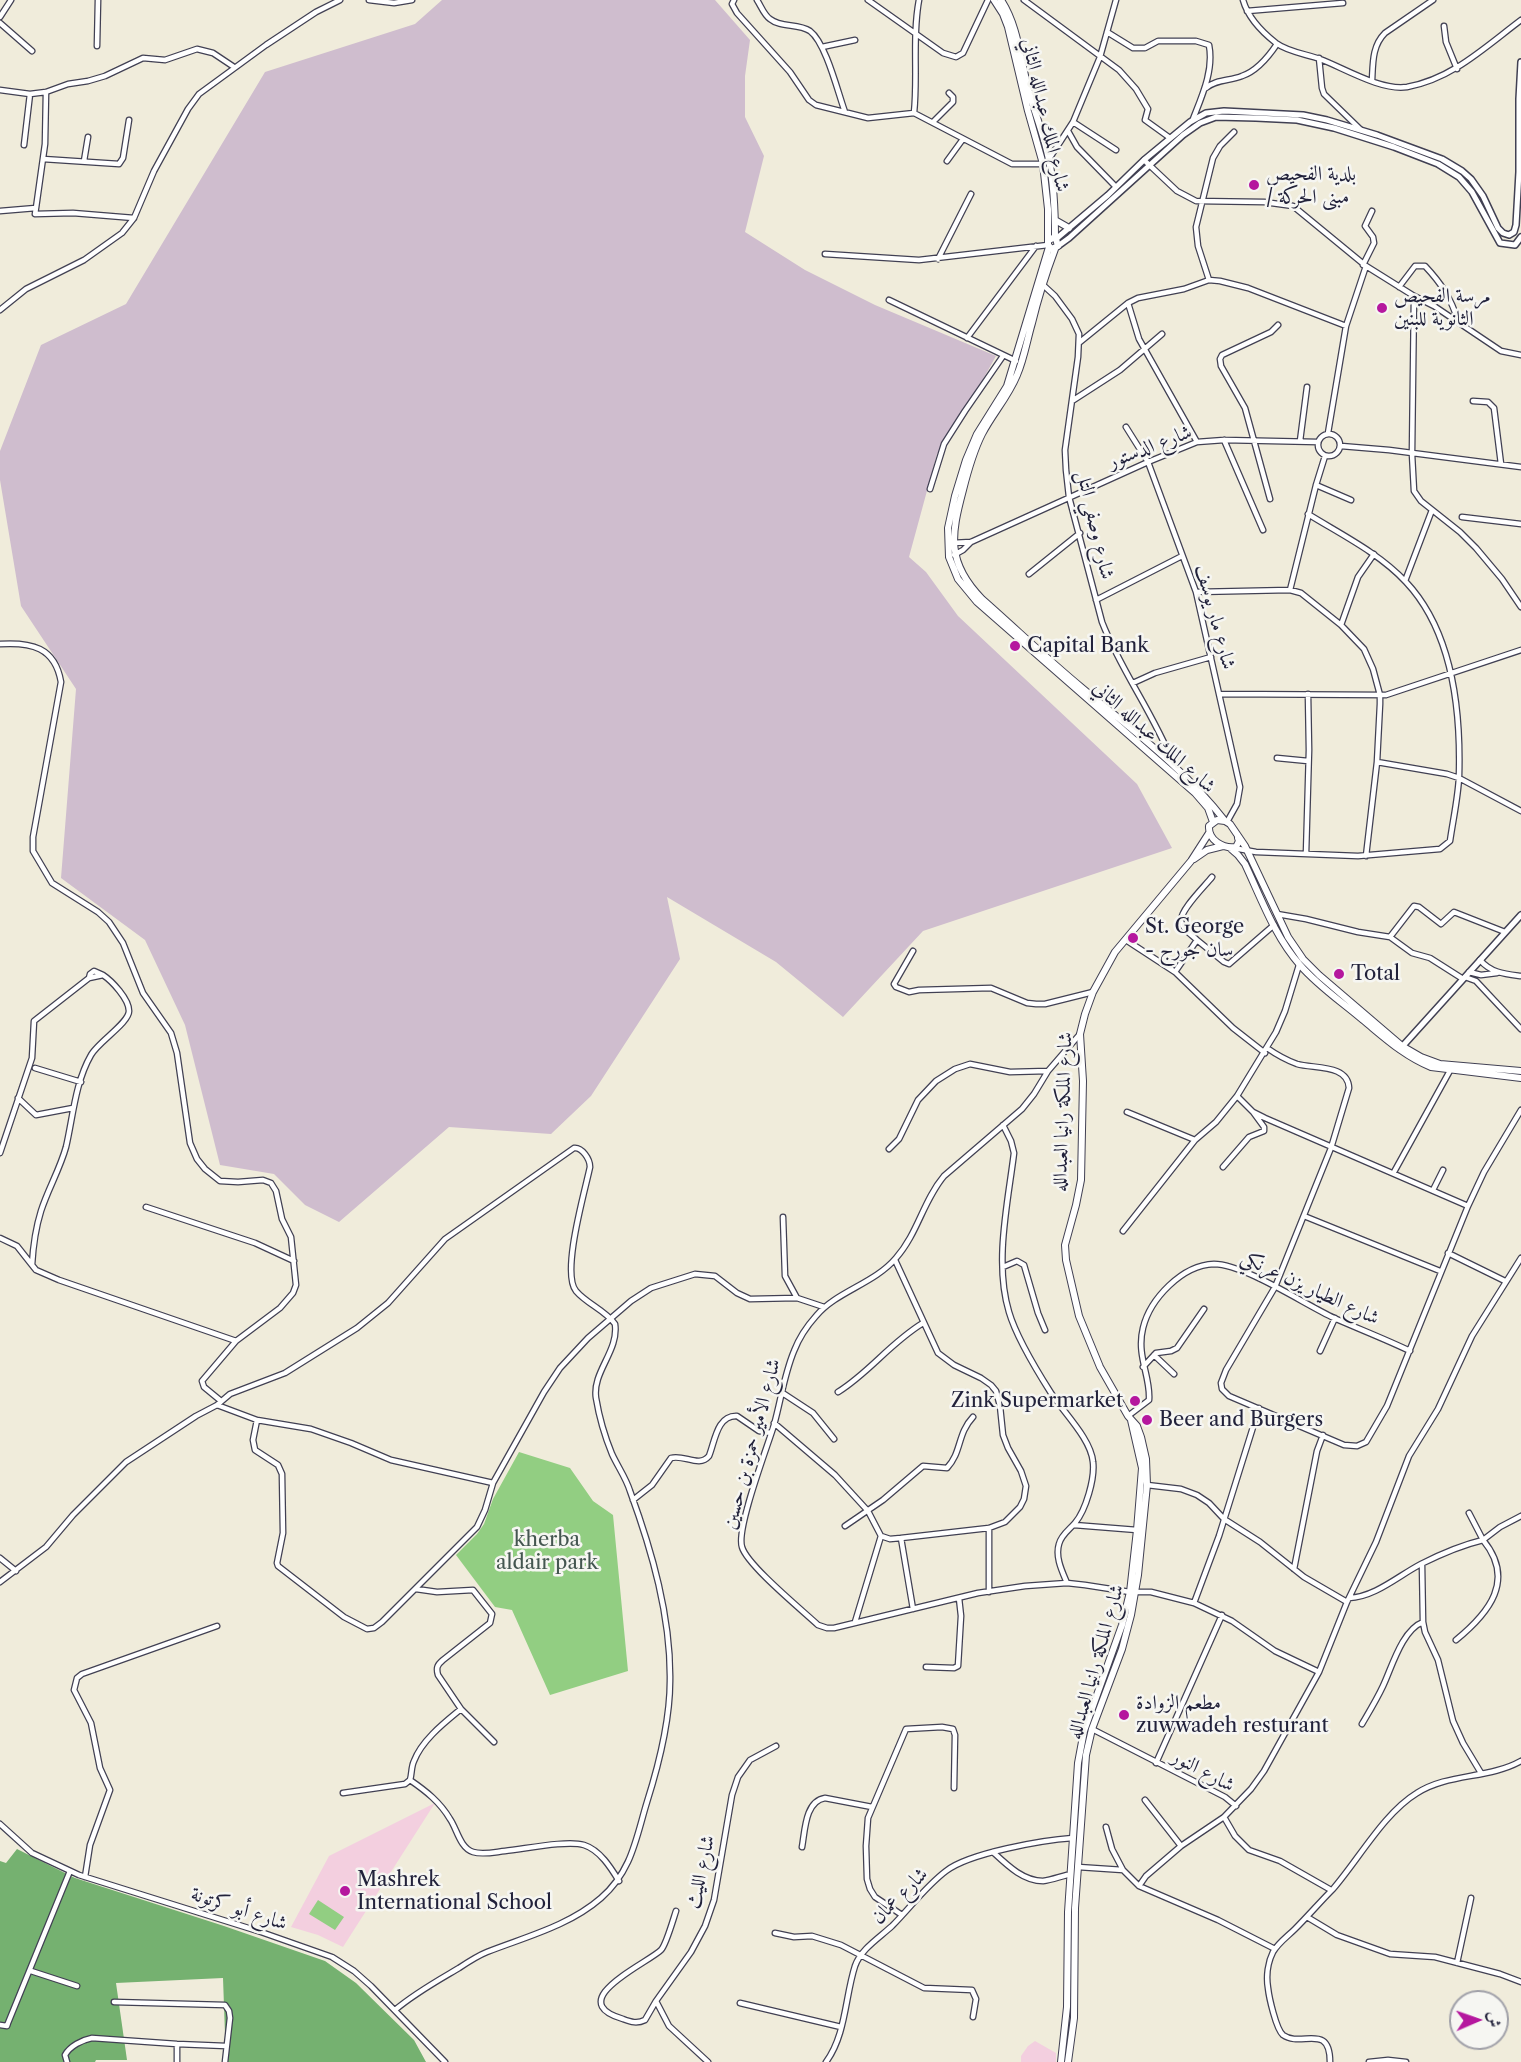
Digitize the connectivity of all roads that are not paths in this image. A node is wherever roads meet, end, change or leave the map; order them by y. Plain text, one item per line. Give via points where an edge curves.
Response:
1 (11, 0) edge
2 (98, 0) edge
3 (340, 0) edge
4 (369, 0) edge
5 (412, 0) edge
6 (734, 0) edge
7 (757, 0) edge
8 (868, 0) edge
9 (919, 0) edge
10 (988, 0) edge
11 (994, 0) edge
12 (1024, 0) edge
13 (1116, 0) edge
14 (1244, 0) edge
15 (1280, 0) edge
16 (1433, 0) edge
17 (1003, 1) edge
18 (1343, 3) dead end
19 (1277, 8) junction
20 (1247, 11) junction
21 (0, 17) edge
22 (1521, 20) edge
23 (0, 23) edge
24 (1444, 26) dead end
25 (1107, 32) junction
26 (915, 34) junction
27 (855, 40) dead end
28 (1277, 44) junction
29 (97, 46) dead end
30 (822, 48) junction
31 (32, 51) dead end
32 (1100, 57) junction
33 (1318, 58) junction
34 (1521, 62) edge
35 (234, 67) junction
36 (1457, 69) junction
37 (1372, 81) junction
38 (0, 90) edge
39 (1205, 90) junction
40 (46, 92) junction
41 (949, 93) dead end
42 (30, 94) junction
43 (845, 112) junction
44 (914, 113) junction
45 (1193, 119) junction
46 (129, 120) dead end
47 (933, 122) junction
48 (1073, 122) junction
49 (1360, 129) junction
50 (1068, 131) junction
51 (1234, 132) dead end
52 (88, 137) dead end
53 (1170, 138) junction
54 (1376, 138) junction
55 (963, 139) junction
56 (1062, 140) junction
57 (24, 145) dead end
58 (1077, 147) junction
59 (1116, 150) dead end
60 (43, 159) junction
61 (1144, 160) junction
62 (84, 161) junction
63 (947, 161) dead end
64 (1046, 161) junction
65 (1150, 165) junction
66 (1520, 172) edge
67 (1116, 187) junction
68 (971, 194) dead end
69 (1203, 201) junction
70 (36, 208) junction
71 (0, 211) edge
72 (1372, 211) dead end
73 (134, 218) junction
74 (1055, 220) junction
75 (1069, 228) junction
76 (1521, 237) edge
77 (1053, 243) junction
78 (1036, 246) junction
79 (1518, 246) edge
80 (825, 254) dead end
81 (938, 259) junction
82 (1365, 265) junction
83 (1209, 280) junction
84 (1042, 284) junction
85 (1399, 287) junction
86 (1414, 296) junction
87 (889, 300) dead end
88 (1128, 303) junction
89 (0, 310) edge
90 (1458, 321) junction
91 (1278, 325) dead end
92 (1346, 326) junction
93 (1162, 334) dead end
94 (967, 338) junction
95 (1080, 342) junction
96 (1144, 350) junction
97 (1521, 355) edge
98 (1003, 356) junction
99 (1016, 361) junction
100 (1307, 387) dead end
101 (1072, 401) junction
102 (1473, 401) dead end
103 (1126, 427) dead end
104 (1328, 433) junction
105 (1224, 440) junction
106 (1255, 440) junction
107 (1300, 441) junction
108 (1197, 442) junction
109 (1318, 442) junction
110 (1341, 446) junction
111 (1412, 454) junction
112 (1325, 456) junction
113 (1148, 462) junction
114 (1501, 464) junction
115 (1521, 467) edge
116 (1316, 485) junction
117 (930, 489) dead end
118 (1069, 497) junction
119 (1270, 499) dead end
120 (1351, 500) dead end
121 (1432, 510) junction
122 (1308, 514) junction
123 (1462, 517) dead end
124 (1521, 524) edge
125 (1263, 530) dead end
126 (1080, 533) junction
127 (970, 542) junction
128 (951, 544) junction
129 (1374, 554) junction
130 (952, 556) junction
131 (1182, 556) junction
132 (1029, 574) dead end
133 (1405, 581) junction
134 (1290, 590) junction
135 (1196, 592) junction
136 (1096, 600) junction
137 (1521, 607) edge
138 (1341, 625) junction
139 (0, 644) edge
140 (1521, 651) edge
141 (1211, 657) junction
142 (1452, 673) junction
143 (1133, 683) junction
144 (1220, 694) junction
145 (1308, 694) junction
146 (1380, 695) junction
147 (1158, 733) junction
148 (1147, 742) junction
149 (1277, 758) dead end
150 (1308, 762) junction
151 (1377, 762) junction
152 (1174, 768) junction
153 (1459, 778) junction
154 (1521, 811) edge
155 (1226, 821) junction
156 (1213, 822) junction
157 (1209, 833) junction
158 (1238, 837) junction
159 (1229, 847) junction
160 (1248, 851) junction
161 (1306, 854) junction
162 (1366, 856) junction
163 (1191, 861) junction
164 (1212, 877) dead end
165 (1277, 914) junction
166 (1521, 915) edge
167 (1274, 925) junction
168 (1505, 932) junction
169 (1390, 936) junction
170 (1126, 940) junction
171 (1197, 940) junction
172 (913, 951) dead end
173 (1480, 960) junction
174 (1299, 964) junction
175 (1175, 972) junction
176 (1497, 973) junction
177 (1466, 976) junction
178 (1521, 976) edge
179 (1093, 992) junction
180 (1521, 1029) edge
181 (1080, 1034) junction
182 (1401, 1048) junction
183 (1266, 1051) junction
184 (34, 1068) dead end
185 (1451, 1068) junction
186 (1048, 1071) junction
187 (1521, 1071) edge
188 (1521, 1078) edge
189 (81, 1082) junction
190 (1237, 1096) junction
191 (18, 1098) junction
192 (73, 1108) junction
193 (1521, 1110) edge
194 (1127, 1112) dead end
195 (1253, 1112) junction
196 (1003, 1125) junction
197 (1195, 1140) junction
198 (1331, 1148) junction
199 (890, 1149) dead end
200 (0, 1153) edge
201 (1223, 1167) dead end
202 (1443, 1170) dead end
203 (1394, 1172) junction
204 (1433, 1190) junction
205 (1468, 1206) junction
206 (146, 1208) dead end
207 (1304, 1216) junction
208 (783, 1217) dead end
209 (1123, 1231) dead end
210 (0, 1238) edge
211 (1448, 1253) junction
212 (1521, 1258) edge
213 (895, 1260) junction
214 (294, 1261) junction
215 (32, 1265) junction
216 (1003, 1267) junction
217 (1440, 1271) junction
218 (1505, 1281) junction
219 (1275, 1287) junction
220 (797, 1298) junction
221 (824, 1307) junction
222 (1204, 1310) dead end
223 (1335, 1318) junction
224 (611, 1319) junction
225 (923, 1323) junction
226 (1045, 1330) dead end
227 (236, 1341) junction
228 (1320, 1351) dead end
229 (1410, 1351) junction
230 (1154, 1355) junction
231 (1143, 1367) junction
232 (1174, 1374) dead end
233 (781, 1392) junction
234 (838, 1392) dead end
235 (219, 1403) junction
236 (1259, 1408) junction
237 (973, 1418) dead end
238 (1129, 1418) junction
239 (257, 1420) junction
240 (774, 1423) junction
241 (771, 1433) junction
242 (1323, 1435) junction
243 (834, 1439) dead end
244 (493, 1483) junction
245 (1147, 1485) junction
246 (633, 1500) junction
247 (868, 1511) junction
248 (1469, 1512) dead end
249 (1521, 1516) edge
250 (1224, 1519) junction
251 (1074, 1525) junction
252 (845, 1526) dead end
253 (989, 1527) junction
254 (1137, 1530) junction
255 (881, 1536) junction
256 (901, 1538) junction
257 (1483, 1540) junction
258 (0, 1558) edge
259 (1422, 1564) junction
260 (1294, 1569) junction
261 (16, 1571) junction
262 (0, 1582) edge
263 (1067, 1583) junction
264 (417, 1589) junction
265 (989, 1592) junction
266 (1132, 1592) junction
267 (960, 1598) junction
268 (1348, 1600) junction
269 (1194, 1603) junction
270 (913, 1609) junction
271 (1222, 1615) junction
272 (855, 1622) junction
273 (1423, 1622) junction
274 (217, 1626) dead end
275 (1456, 1640) dead end
276 (926, 1667) dead end
277 (1319, 1672) junction
278 (461, 1709) junction
279 (1362, 1724) dead end
280 (1092, 1729) junction
281 (494, 1742) dead end
282 (776, 1746) dead end
283 (1521, 1761) edge
284 (1156, 1763) junction
285 (1481, 1773) junction
286 (410, 1780) junction
287 (954, 1788) dead end
288 (343, 1793) dead end
289 (1145, 1800) dead end
290 (1236, 1806) junction
291 (872, 1807) junction
292 (1224, 1817) junction
293 (0, 1824) edge
294 (1106, 1827) dead end
295 (1073, 1838) junction
296 (1181, 1846) junction
297 (802, 1847) dead end
298 (993, 1852) junction
299 (1078, 1867) junction
300 (1123, 1870) junction
301 (70, 1871) junction
302 (1067, 1875) dead end
303 (85, 1877) junction
304 (619, 1881) junction
305 (1139, 1886) junction
306 (1331, 1890) junction
307 (1471, 1898) dead end
308 (676, 1911) dead end
309 (902, 1915) junction
310 (1307, 1917) junction
311 (775, 1933) dead end
312 (1275, 1949) junction
313 (862, 1954) junction
314 (1457, 1963) junction
315 (31, 1971) junction
316 (1521, 1982) edge
317 (77, 1986) dead end
318 (656, 2001) junction
319 (114, 2002) dead end
320 (740, 2003) dead end
321 (395, 2010) junction
322 (973, 2018) dead end
323 (0, 2025) edge
324 (841, 2027) junction
325 (177, 2044) junction
326 (226, 2046) junction
327 (67, 2062) edge
328 (177, 2062) edge
329 (225, 2062) edge
330 (445, 2062) edge
331 (708, 2062) edge
332 (826, 2062) edge
333 (1061, 2062) edge
334 (1068, 2062) edge
335 (1330, 2062) edge
336 (1369, 2062) edge
337 (1406, 2062) edge

1 - 21 street
2 - 29 street
3 - 35 street
4 - 5 street
6 - 43 street via 737,13 809,100
7 - 30 street via 769,19 805,28
8 - 26 street
9 - 26 street
10 - 26 street via 960,56 943,53
11 - 64 main road, شارع الملك عبدالله الثاني via 1004,14 1028,111
12 - 32 street
13 - 25 street
14 - 20 street
15 - 19 street
16 - 37 street via 1379,39
17 - 64 main road, شارع الملك عبدالله الثاني
18 - 19 street
19 - 20 street
20 - 28 street
22 - 36 street
23 - 31 street
24 - 36 street
25 - 32 street
25 - 39 street via 1133,48 1145,48 1158,41 1209,45
26 - 44 street
27 - 30 street
28 - 33 street
28 - 39 street via 1250,72 1217,81
30 - 43 street
32 - 48 street
32 - 53 street via 1136,89 1148,109 1147,123
33 - 37 street
33 - 49 street via 1324,94
34 - 66 street
35 - 40 street via 213,53 197,50 165,60 143,58 96,79
35 - 73 street via 192,102 154,171
36 - 37 street via 1405,87
38 - 42 street
39 - 45 street
40 - 42 street
40 - 60 street
41 - 47 street via 953,102
42 - 57 street
43 - 44 street via 868,118
44 - 47 street
45 - 49 street via 1215,111 1246,111 1302,115
45 - 53 street
46 - 62 street via 122,162 115,165
47 - 55 street
48 - 50 street
48 - 59 street
49 - 54 street
50 - 56 street
50 - 58 street
51 - 69 street via 1216,152
52 - 62 street
53 - 61 street
54 - 65 street via 1297,120 1216,117 1200,123
54 - 66 street via 1424,151 1462,171 1506,235 1514,232 1516,225
54 - 79 street via 1454,173 1472,192 1498,240 1504,245
55 - 63 street
55 - 64 street via 1012,164
56 - 58 street
56 - 64 street
58 - 67 street
60 - 62 street
60 - 70 street
61 - 65 street
61 - 67 street
64 - 74 main road, شارع الملك عبدالله الثاني
64 - 77 main road, شارع الملك عبدالله الثاني
65 - 69 street via 1182,194
65 - 77 street via 1069,238
67 - 75 street
68 - 81 street
69 - 82 street via 1293,206
69 - 83 street via 1196,236
70 - 71 street
70 - 73 street via 34,214
72 - 82 street via 1365,226 1374,243
73 - 89 street via 122,234 26,289
74 - 75 main road
74 - 77 main road, شارع الملك عبدالله الثاني
75 - 77 street
76 - 79 street
77 - 78 street
77 - 84 main road, شارع الملك عبدالله الثاني
77 - 99 main road, شارع الملك عبدالله الثاني via 1034,290
78 - 81 street
78 - 94 street
80 - 81 street
82 - 85 street
82 - 92 street
83 - 88 street
83 - 92 street via 1248,288
84 - 95 street via 1072,319
84 - 128 main road, شارع الملك عبدالله الثاني via 1018,374 970,461
85 - 86 street
85 - 90 street via 1415,266 1425,266 1441,282
86 - 90 street
86 - 111 street
87 - 94 street
88 - 95 street
88 - 96 street
90 - 97 street via 1501,351
91 - 106 street via 1220,359 1245,408
92 - 104 street
93 - 96 street
94 - 98 street
95 - 101 street, شارع وصفي التل
96 - 101 street
96 - 108 street
98 - 99 street
98 - 117 street via 944,444
99 - 128 main road, شارع الملك عبدالله الثاني via 1007,386 966,460 948,528
100 - 107 street
101 - 118 street, شارع وصفي التل via 1065,450
102 - 114 street via 1488,402 1494,408
103 - 113 street, شارع مار يوسف
104 - 109 street
104 - 110 street via 1337,437
105 - 106 street, شارع الدستور
105 - 108 street, شارع الدستور
105 - 125 street
106 - 107 street, شارع الدستور
106 - 119 street
107 - 109 street, شارع الدستور
108 - 113 street, شارع الدستور
109 - 112 street
110 - 111 street
110 - 112 street via 1335,455
111 - 114 street
111 - 121 street via 1414,491
112 - 116 street
113 - 118 street, شارع الدستور
113 - 131 street, شارع مار يوسف
114 - 115 street
116 - 120 street
116 - 122 street
118 - 126 street, شارع وصفي التل
118 - 127 street, شارع الدستور
121 - 133 street
121 - 137 street via 1476,548
122 - 129 street
122 - 134 street
123 - 124 street
126 - 132 street
126 - 136 street, شارع وصفي التل
127 - 128 street, شارع الدستور
127 - 130 street, شارع الدستور
128 - 130 main road, شارع الملك عبدالله الثاني
129 - 133 street
129 - 138 street via 1358,577
130 - 148 main road, شارع الملك عبدالله الثاني via 982,599
130 - 156 main road, شارع الملك عبدالله الثاني via 958,579 970,595 1195,793 1208,808
131 - 135 street, شارع مار يوسف
131 - 136 street
133 - 142 street via 1425,607
134 - 135 street
134 - 138 street via 1307,597
135 - 141 street, شارع مار يوسف
136 - 143 street, شارع وصفي التل via 1108,639
138 - 146 street via 1370,659
139 - 214 street via 38,647 51,658 60,675 33,851 52,883 109,922 123,943 143,993 171,1033 190,1143 197,1159 222,1181 271,1183 291,1237
140 - 142 street
141 - 143 street
141 - 144 street, شارع مار يوسف
142 - 146 street
142 - 153 street
143 - 147 street, شارع وصفي التل
144 - 145 street
144 - 155 street, شارع مار يوسف via 1240,787 1237,804
145 - 146 street
145 - 150 street
146 - 151 street
147 - 148 street
147 - 152 street, شارع وصفي التل
148 - 152 main road, شارع الملك عبدالله الثاني
149 - 150 street
150 - 161 street
151 - 153 street
151 - 162 street
152 - 155 main road, شارع الملك عبدالله الثاني
153 - 154 street
153 - 162 street via 1448,845
155 - 156 main road
155 - 158 main road
156 - 157 main road
157 - 159 main road via 1216,842
157 - 163 main road, شارع الملكة رانيا العبدالله
158 - 159 main road via 1238,844
158 - 160 main road
159 - 160 street
159 - 163 main road, شارع الملكة رانيا العبدالله via 1207,850
159 - 167 main road via 1245,864
160 - 161 street
160 - 165 main road
161 - 162 street
163 - 170 main road, شارع الملكة رانيا العبدالله
164 - 171 street via 1182,917 1183,926
165 - 169 street
165 - 182 main road via 1303,958
166 - 168 street
167 - 171 street via 1229,964
167 - 174 main road
168 - 169 street via 1454,912 1441,924 1414,906
168 - 173 street
169 - 177 street via 1412,953
170 - 175 street
170 - 179 main road, شارع الملكة رانيا العبدالله
171 - 175 street
172 - 179 street via 894,984 907,992 987,987 1036,1004
173 - 176 street
173 - 177 street
174 - 182 main road
174 - 183 street via 1285,1011
175 - 183 street via 1233,1028
176 - 177 street
176 - 178 street
177 - 180 street via 1476,981
177 - 182 street
179 - 181 main road, شارع الملكة رانيا العبدالله
181 - 186 street, شارع الأمير حمزة بن حسين
181 - 238 main road, شارع الملكة رانيا العبدالله via 1080,1180 1065,1245 1066,1260 1079,1316 1100,1366
182 - 185 main road
183 - 190 street
183 - 198 street via 1299,1064 1333,1070 1348,1080 1350,1088
184 - 189 street
185 - 187 main road
185 - 188 main road
185 - 203 street
186 - 196 street, شارع الأمير حمزة بن حسين via 1022,1109
186 - 199 street via 1010,1072 970,1064 955,1069 936,1081 918,1100
189 - 191 street via 94,1050 129,1014 124,999 103,975 89,978 34,1021 32,1058
189 - 192 street
190 - 195 street
190 - 197 street
191 - 192 street via 36,1115
191 - 200 street
192 - 215 street via 62,1161 39,1218
193 - 205 street
194 - 197 street
195 - 198 street
195 - 201 street via 1263,1131 1249,1137
196 - 213 street, شارع الأمير حمزة بن حسين via 935,1186 919,1223
196 - 216 street via 1014,1153
197 - 209 street
198 - 203 street
198 - 207 street
202 - 204 street
203 - 204 street
204 - 205 street
205 - 211 street
206 - 214 street via 255,1243
207 - 217 street
207 - 219 street
208 - 220 street via 785,1276
210 - 215 street via 17,1246
211 - 217 street
211 - 218 street
212 - 218 street
213 - 221 street, شارع الأمير حمزة بن حسين
213 - 225 street
214 - 227 street via 293,1293 268,1319
215 - 227 street via 59,1280
216 - 226 street via 1017,1261 1024,1265
216 - 251 street via 1007,1305 1018,1333 1050,1391 1092,1453 1094,1468 1087,1500
217 - 229 street
218 - 268 street via 1409,1456 1376,1542
219 - 223 street, شارع الطيار يزن عرنكي
219 - 231 street, شارع الطيار يزن عرنكي via 1221,1265 1188,1273 1165,1290 1145,1320 1141,1342
219 - 236 street via 1221,1383 1224,1393
220 - 221 street
220 - 224 street via 750,1299 715,1276 695,1274 651,1288
221 - 233 street, شارع الأمير حمزة بن حسين via 795,1349
222 - 230 street via 1177,1348
223 - 228 street
223 - 229 street, شارع الطيار يزن عرنكي
224 - 235 street via 572,1286 573,1248 590,1164 576,1147 445,1239 388,1304 357,1328 300,1365 230,1394
224 - 244 street via 560,1368
224 - 246 street via 616,1334 597,1384 596,1399 612,1453
225 - 234 street
225 - 253 street via 941,1356 996,1391 1003,1435 1026,1486 1016,1512 1005,1522
227 - 235 street via 202,1381
229 - 242 street via 1387,1406 1366,1442 1351,1447
230 - 231 street
230 - 232 street
231 - 238 street, شارع الطيار يزن عرنكي via 1149,1400
233 - 240 street, شارع الأمير حمزة بن حسين
233 - 243 street via 813,1413
235 - 239 street
235 - 261 street via 126,1462 46,1547
236 - 242 street
236 - 250 street
237 - 247 street via 963,1429 956,1457 947,1468 922,1466
238 - 245 main road, شارع الملكة رانيا العبدالله via 1137,1426 1144,1449
238 - 254 main road, شارع الملكة رانيا العبدالله via 1142,1468
239 - 244 street via 311,1429 391,1460
239 - 264 street via 255,1450 278,1466 282,1474 283,1533 278,1566 344,1617 368,1629 382,1622
240 - 241 street, شارع الأمير حمزة بن حسين
240 - 247 street via 824,1464
241 - 246 street via 759,1431 737,1416 726,1418 706,1460 671,1458 652,1485
241 - 272 street, شارع الأمير حمزة بن حسين via 741,1532 742,1548 752,1563 818,1625 834,1628
242 - 260 street
244 - 264 street via 477,1527
245 - 250 street via 1188,1491 1209,1503
245 - 266 main road, شارع الملكة رانيا العبدالله
246 - 304 street via 665,1613 670,1684 652,1785 629,1862
247 - 252 street
247 - 255 street
248 - 257 street
249 - 257 street
250 - 260 street
250 - 269 street
251 - 254 street
251 - 263 street via 1062,1536 1058,1548
253 - 256 street
253 - 265 street
254 - 266 main road, شارع الملكة رانيا العبدالله
255 - 256 street
255 - 272 street
256 - 270 street
257 - 259 street
257 - 275 street via 1496,1560 1496,1590 1482,1616
258 - 261 street
259 - 268 street via 1374,1591
259 - 273 street
260 - 268 street
261 - 262 street
263 - 265 street, شارع الأمير حمزة بن حسين
263 - 266 street, شارع الأمير حمزة بن حسين
264 - 278 street via 473,1590 492,1614 490,1623 438,1665 438,1675
265 - 267 street, شارع الأمير حمزة بن حسين
266 - 269 street, شارع الأمير حمزة بن حسين via 1151,1592
266 - 280 main road, شارع الملكة رانيا العبدالله via 1131,1616 1122,1648
266 - 295 main road, شارع الملكة رانيا العبدالله via 1081,1743
267 - 270 street, شارع الأمير حمزة بن حسين
267 - 276 street via 958,1666
268 - 277 street
269 - 271 street, شارع الأمير حمزة بن حسين
270 - 272 street, شارع الأمير حمزة بن حسين
271 - 277 street, شارع الأمير حمزة بن حسين via 1275,1651
271 - 284 street
273 - 279 street via 1414,1627 1400,1648
273 - 285 street via 1438,1660 1457,1731
274 - 303 street via 77,1678 74,1690 91,1723 99,1768 110,1790 90,1845
277 - 290 street via 1264,1771
278 - 281 street
278 - 286 street via 417,1754
280 - 284 street, شارع النور
280 - 299 main road, شارع الملكة رانيا العبدالله via 1082,1791
282 - 318 street, شارع الليث via 750,1760 738,1777 714,1900 705,1926
283 - 285 street
284 - 290 street, شارع النور
285 - 306 street via 1433,1784 1411,1797 1395,1810
286 - 288 street
286 - 304 street via 442,1807 470,1851 584,1845 601,1857
287 - 291 street via 953,1729 908,1728
289 - 296 street
290 - 292 street
291 - 297 street via 818,1800 811,1807
291 - 309 street via 866,1832 867,1879 875,1897
292 - 296 street
292 - 306 street via 1243,1846 1302,1872
293 - 301 street, شارع أبو كرتونة via 32,1853
294 - 300 street
295 - 298 street, شارع عمان
295 - 333 main road, شارع الملكة رانيا العبدالله via 1068,1988
296 - 305 street
298 - 302 street via 1015,1871 1034,1879 1044,1881
298 - 309 street, شارع عمان via 946,1870
299 - 300 street
299 - 334 main road, شارع الملكة رانيا العبدالله via 1075,1994
300 - 305 street
301 - 303 street, شارع أبو كرتونة
301 - 315 street
303 - 321 street, شارع أبو كرتونة via 325,1954 354,1971
304 - 321 street via 575,1916 482,1954
305 - 312 street
306 - 310 street
307 - 314 street
308 - 318 street, شارع الليث via 664,1947 616,1980 602,2002 609,2015 637,2023 645,2020
309 - 313 street, شارع عمان
310 - 312 street
310 - 314 street via 1337,1935 1390,1954 1435,1957
311 - 313 street via 816,1937
312 - 335 street via 1267,1980 1277,2025 1288,2037 1326,2043
313 - 322 street via 924,1988 972,1990 976,1999
313 - 324 street, شارع عمان via 855,1966
314 - 316 street
315 - 317 street
315 - 323 street via 7,2026
318 - 331 street via 669,2026
319 - 326 street via 225,2006 230,2018
320 - 324 street
321 - 330 street, شارع أبو كرتونة
324 - 332 street, شارع عمان
325 - 326 street
325 - 327 street via 92,2038 68,2049 64,2055
325 - 328 street
326 - 329 street
336 - 337 street

